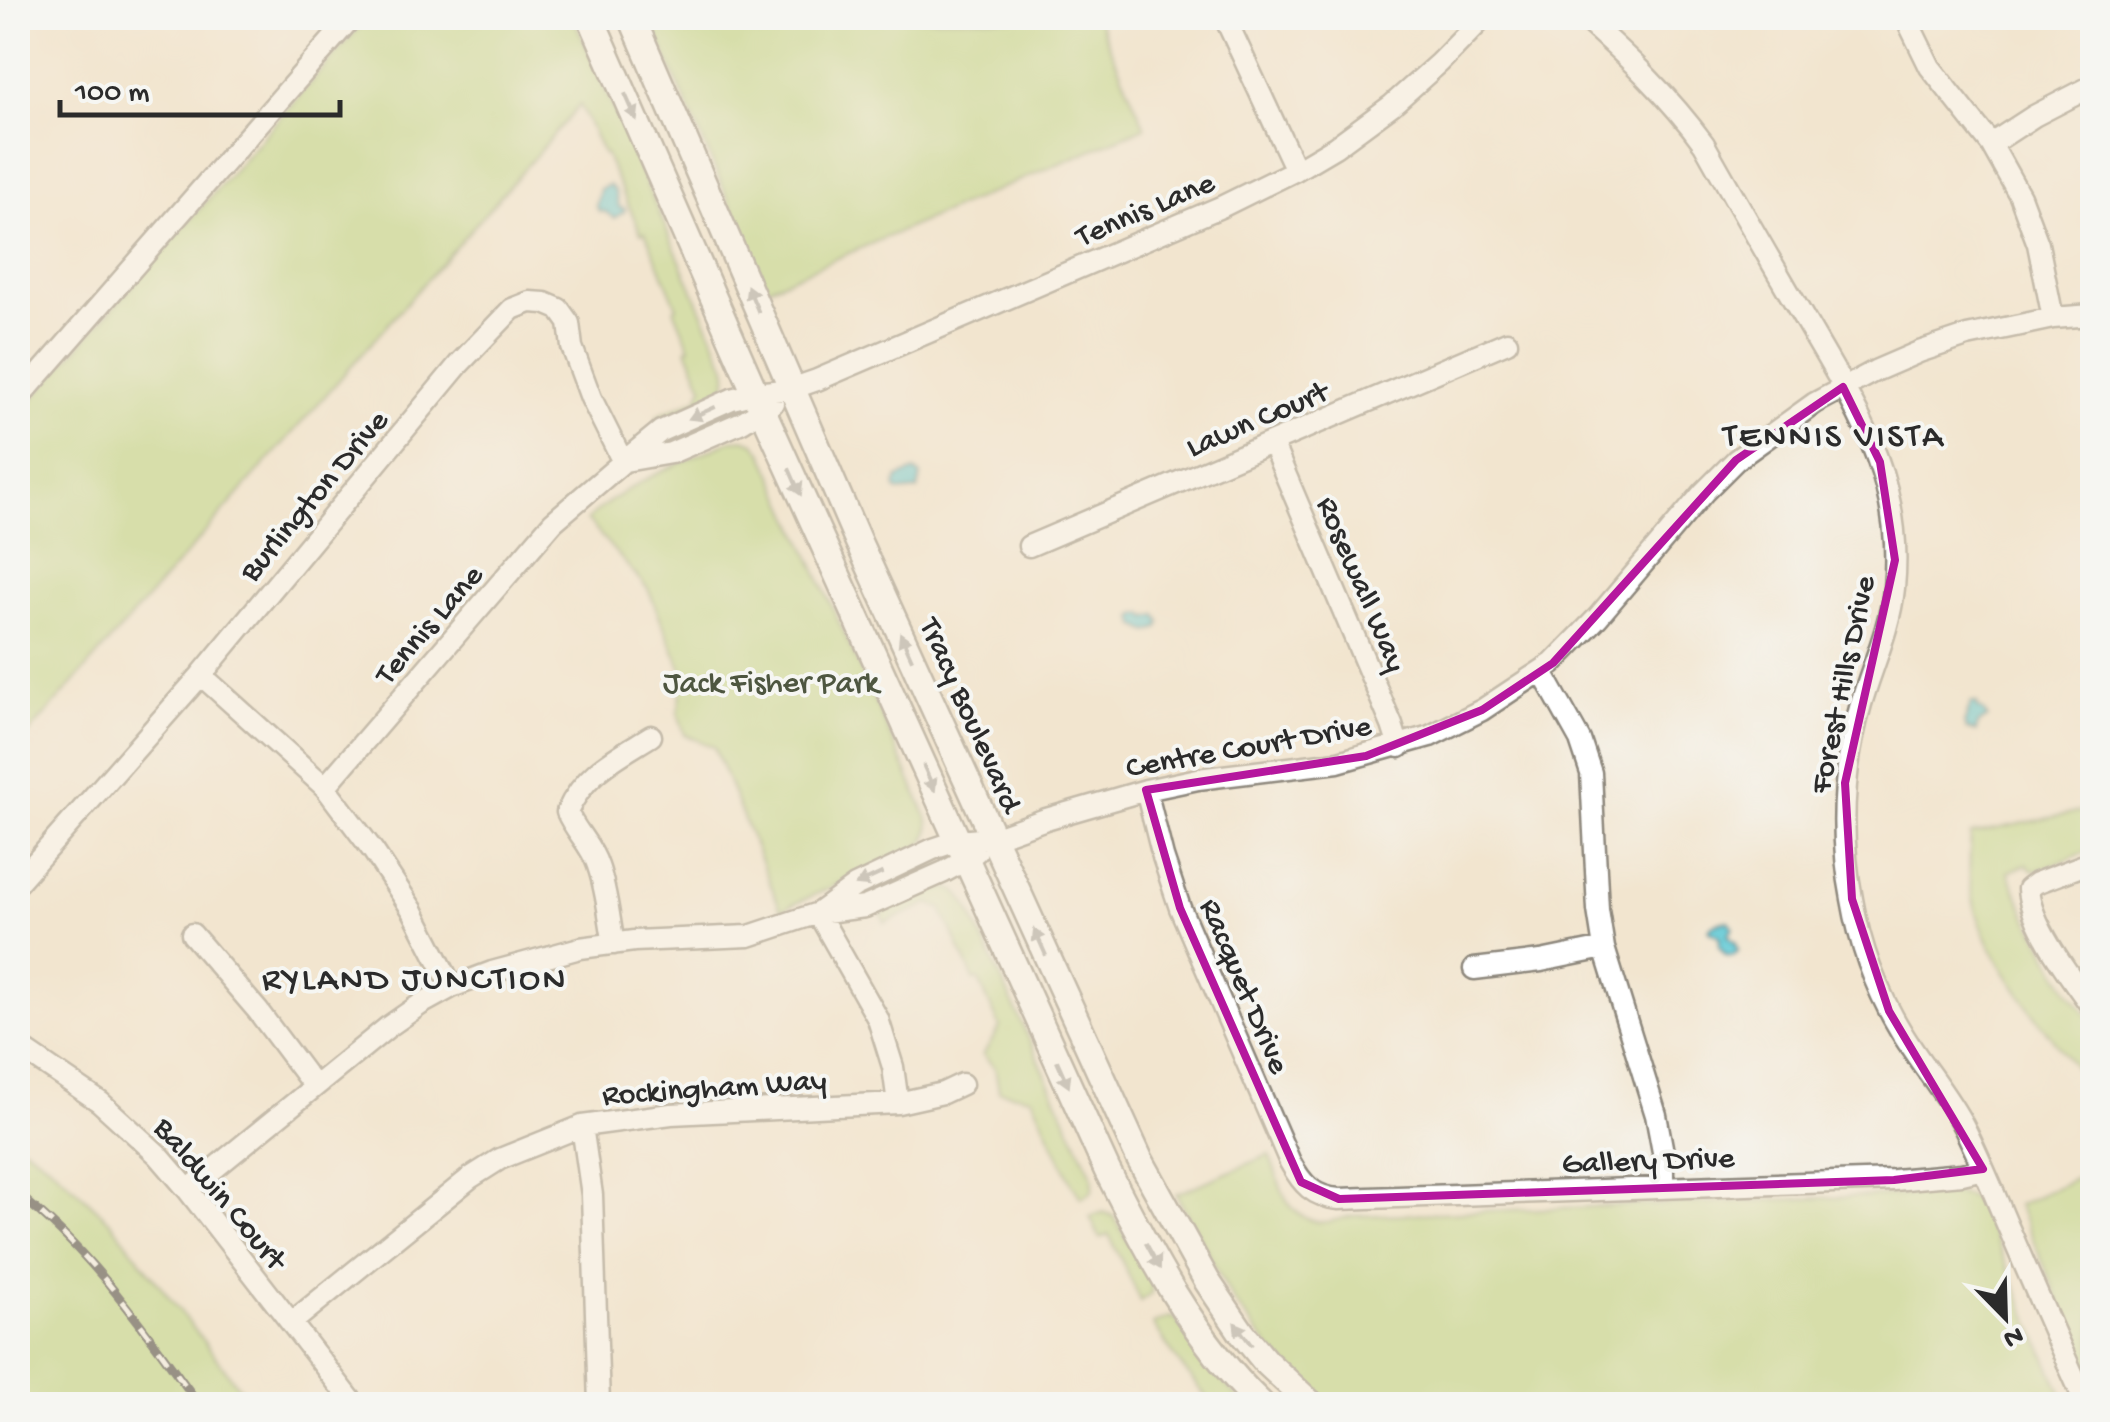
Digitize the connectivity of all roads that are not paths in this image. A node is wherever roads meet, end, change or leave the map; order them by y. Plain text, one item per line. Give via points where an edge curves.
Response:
1 (591, 18) edge
2 (632, 18) edge
3 (1225, 18) edge
4 (1483, 18) edge
5 (1584, 18) edge
6 (1906, 18) edge
7 (345, 20) edge
8 (2092, 86) edge
9 (1992, 144) junction
10 (1296, 170) junction
11 (2092, 315) edge
12 (2053, 318) junction
13 (1507, 342) dead end
14 (1843, 387) junction
15 (791, 388) junction
16 (18, 399) edge
17 (760, 402) junction
18 (1272, 443) junction
19 (623, 462) junction
20 (1029, 546) dead end
21 (1542, 672) junction
22 (200, 675) junction
23 (651, 736) dead end
24 (1399, 746) junction
25 (325, 788) junction
26 (1146, 790) junction
27 (993, 838) junction
28 (961, 851) junction
29 (2092, 862) edge
30 (18, 882) edge
31 (818, 913) junction
32 (192, 934) dead end
33 (614, 944) junction
34 (1604, 948) junction
35 (1474, 969) dead end
36 (452, 988) junction
37 (2092, 1006) edge
38 (18, 1046) edge
39 (962, 1084) dead end
40 (314, 1086) junction
41 (898, 1102) junction
42 (582, 1126) junction
43 (1984, 1169) junction
44 (1663, 1187) junction
45 (188, 1190) junction
46 (1315, 1194) joint
47 (290, 1322) junction
48 (354, 1404) edge
49 (600, 1404) edge
50 (1261, 1404) edge
51 (1310, 1404) edge
52 (2086, 1404) edge

1 -> 17 main road, Tracy Boulevard
15 -> 2 main road, Tracy Boulevard
3 - 10 street
4 - 10 street, Tennis Lane via 1392,105
5 - 14 street, Forest Hills Drive via 1646,74 1704,144
6 - 9 street via 1930,67
7 - 16 street
8 - 9 street
9 - 12 street via 2038,244
10 - 15 street, Tennis Lane
11 - 12 street, Centre Court Drive
12 - 14 street, Centre Court Drive via 1951,341
13 - 18 street, Lawn Court
14 - 21 street, Centre Court Drive via 1736,460
14 - 43 street, Forest Hills Drive via 1880,462 1896,560 1888,620 1845,783 1852,898 1890,1011
15 - 17 street, Tennis Lane
27 -> 15 main road, Tracy Boulevard
17 - 19 street, Tennis Lane via 732,399 661,431
17 -> 28 main road, Tracy Boulevard
18 - 20 street, Lawn Court
18 - 24 street, Rosewall Way
19 - 22 street, Burlington Drive via 591,398 569,323 545,304 512,309
19 - 25 street, Tennis Lane via 553,522
21 - 24 street, Centre Court Drive via 1482,710
21 - 34 street via 1592,774
22 - 25 street
22 - 30 street, Burlington Drive
23 - 33 street via 591,774 567,812 598,866
24 - 26 street, Centre Court Drive via 1338,762
25 - 36 street via 412,911
26 - 27 street, Centre Court Drive
26 - 46 street, Racquet Drive via 1180,908 1290,1162
27 - 28 street, Centre Court Drive
51 -> 27 main road, Tracy Boulevard via 1242,1333 1178,1230
28 - 31 street, Centre Court Drive via 933,850 855,886
28 -> 50 main road, Tracy Boulevard via 1150,1251 1204,1338
29 - 37 street via 2028,889 2050,944
31 - 33 street, Centre Court Drive via 749,936
31 - 41 street via 878,1019
32 - 40 street
33 - 36 street, Centre Court Drive
34 - 35 street
34 - 44 street via 1656,1115
36 - 40 street, Centre Court Drive via 388,1027
38 - 45 street, Baldwin Court via 100,1102
39 - 41 street, Rockingham Way
40 - 45 street, Centre Court Drive
41 - 42 street, Rockingham Way via 671,1114
42 - 47 street, Rockingham Way via 470,1178
42 - 49 street via 592,1195
43 - 44 street, Gallery Drive via 1894,1180
43 - 52 street, Forest Hills Drive
44 - 46 street, Gallery Drive via 1339,1199
45 - 47 street, Baldwin Court
47 - 48 street, Baldwin Court

